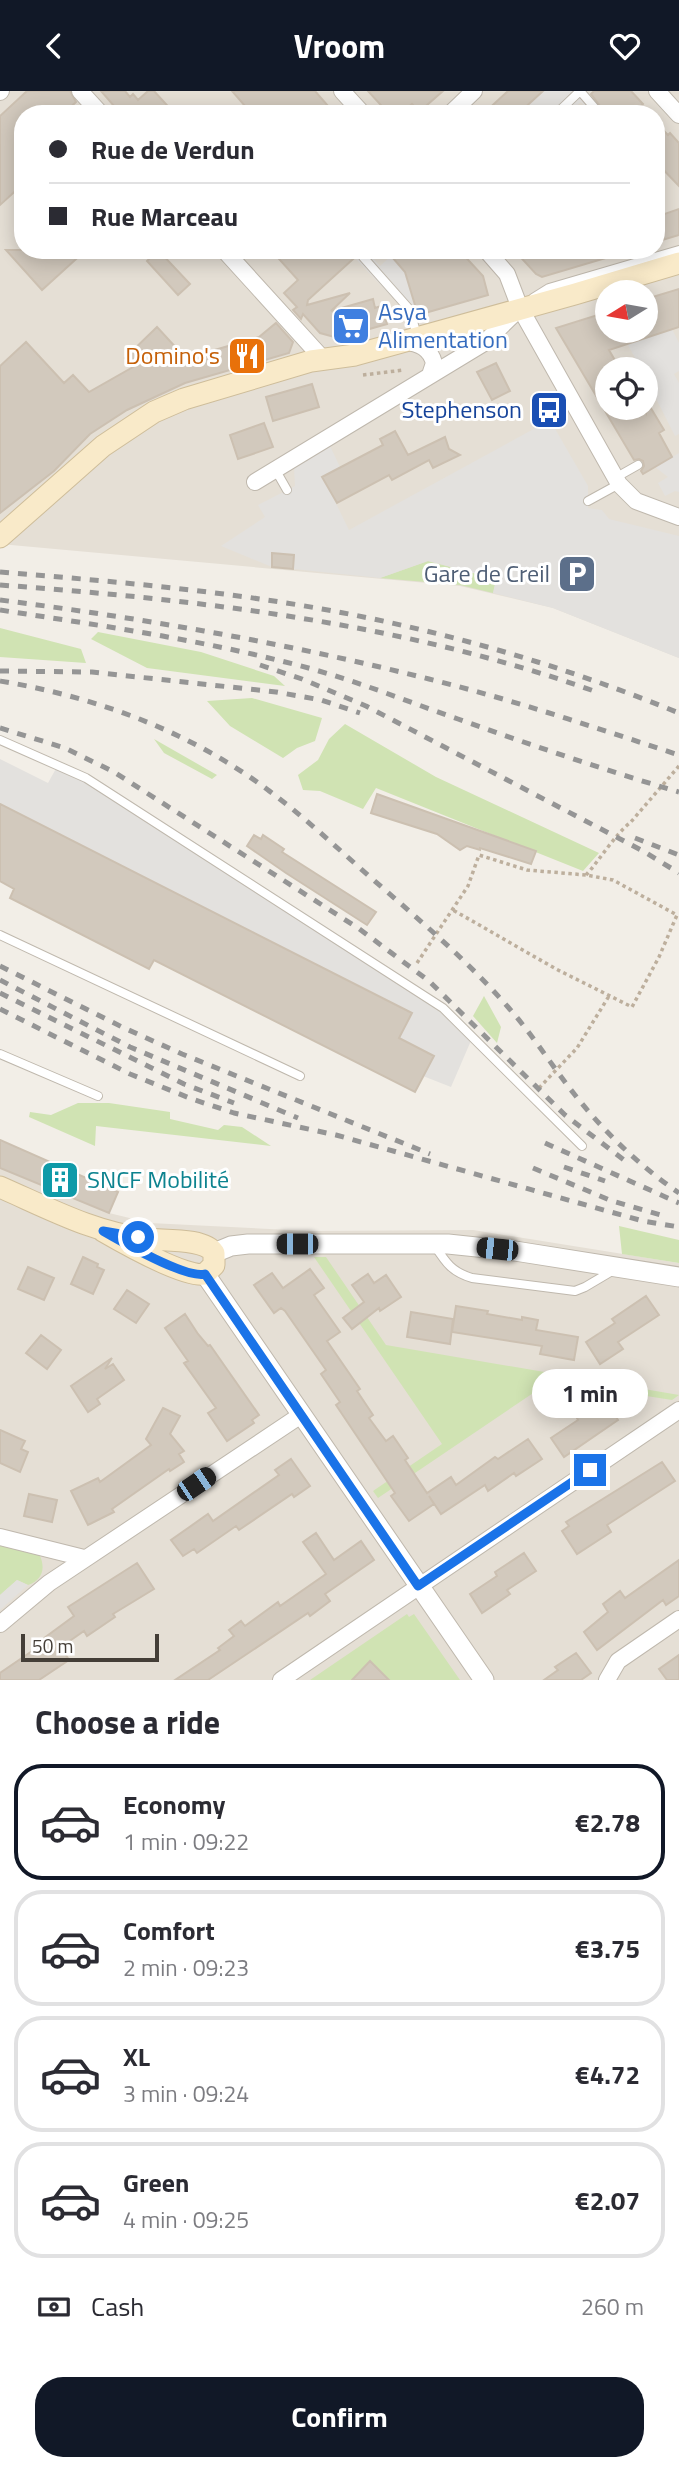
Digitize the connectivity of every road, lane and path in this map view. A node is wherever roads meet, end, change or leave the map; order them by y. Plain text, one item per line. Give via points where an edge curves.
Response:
1 (80, 91) edge
2 (342, 91) edge
3 (474, 91) edge
4 (580, 91) edge
5 (657, 91) edge
6 (93, 105) edge
7 (355, 105) edge
8 (459, 105) edge
9 (565, 105) edge
10 (592, 105) edge
11 (679, 115) edge
12 (232, 259) edge
13 (365, 259) edge
14 (494, 259) edge
15 (648, 259) edge
16 (679, 263) edge
17 (524, 317) junction
18 (410, 339) junction
19 (323, 359) junction
20 (360, 375) dead end
21 (430, 375) junction
22 (638, 465) dead end
23 (275, 470) junction
24 (617, 481) junction
25 (256, 482) dead end
26 (287, 490) dead end
27 (588, 501) dead end
28 (678, 513) edge
29 (5, 532) edge
30 (0, 740) edge
31 (679, 766) edge
32 (586, 875) junction
33 (453, 910) junction
34 (0, 935) edge
35 (417, 963) dead end
36 (609, 996) junction
37 (0, 1054) edge
38 (300, 1076) dead end
39 (533, 1095) junction
40 (98, 1096) dead end
41 (582, 1146) dead end
42 (0, 1187) edge
43 (103, 1231) junction
44 (434, 1243) junction
45 (205, 1248) junction
46 (618, 1267) junction
47 (196, 1272) junction
48 (679, 1277) edge
49 (679, 1411) edge
50 (301, 1415) junction
51 (0, 1537) edge
52 (84, 1559) junction
53 (418, 1586) junction
54 (679, 1619) edge
55 (0, 1624) edge
56 (281, 1680) edge
57 (484, 1680) edge
58 (607, 1680) edge

1 - 6 street
2 - 7 street
3 - 8 street
4 - 9 lane
4 - 10 lane
5 - 11 street
12 - 19 street
13 - 18 lane via 410,310
14 - 17 street via 507,274
15 - 17 lane via 549,288
16 - 17 main road
17 - 18 main road
17 - 21 street
17 - 24 street
18 - 19 main road
18 - 21 street via 429,352 434,363
19 - 29 main road via 209,391 154,412 103,446
20 - 21 path via 395,370
21 - 23 street
22 - 24 lane
23 - 25 street
23 - 26 lane
24 - 27 lane
24 - 28 street via 636,501
30 - 39 lane via 86,778 443,1008
31 - 32 path
32 - 33 path via 527,870 479,855
32 - 36 path via 613,880 677,915 632,1007
33 - 35 path
33 - 36 path
34 - 38 lane
36 - 39 path via 577,1048
37 - 40 lane
39 - 41 lane
42 - 43 main road
43 - 45 main road
43 - 47 main road via 138,1251
44 - 45 street
44 - 46 street
44 - 46 lane via 456,1273 561,1290 585,1287
45 - 47 main road via 214,1265
45 - 47 main road via 188,1247 183,1256 183,1263
46 - 48 street
47 - 50 street
49 - 53 street
50 - 52 street
50 - 53 street
51 - 52 street
52 - 55 street
53 - 56 street
53 - 57 street
54 - 58 street via 618,1661

